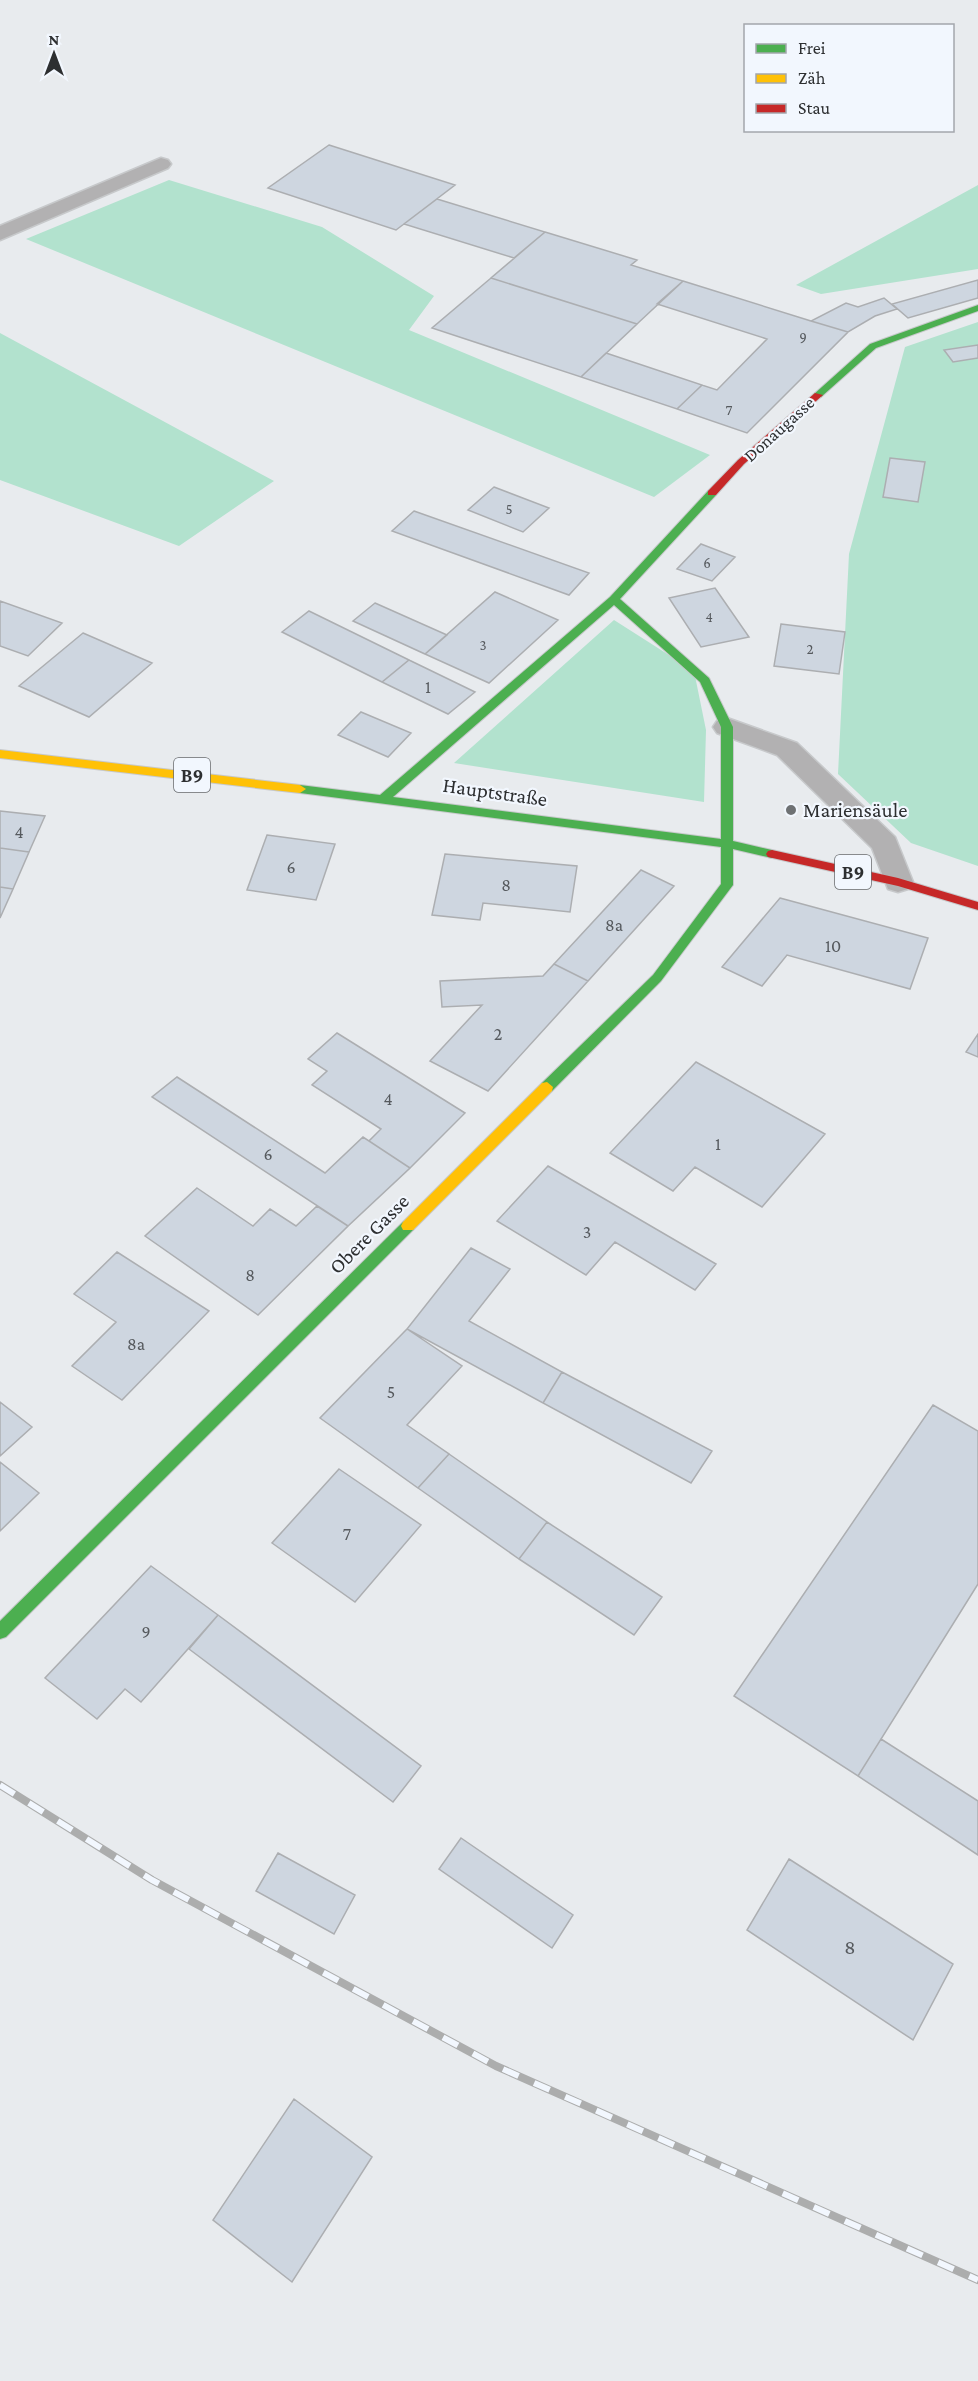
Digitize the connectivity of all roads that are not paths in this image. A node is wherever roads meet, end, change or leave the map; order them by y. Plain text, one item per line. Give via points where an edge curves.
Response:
1 (160, 164) dead end
2 (0, 234) edge
3 (978, 308) edge
4 (614, 599) junction
5 (727, 727) junction
6 (0, 754) edge
7 (383, 799) junction
8 (727, 844) junction
9 (898, 882) junction
10 (978, 906) edge
11 (0, 1632) edge

1 - 2 street
3 - 4 street, Donaugasse via 873,346 741,462
4 - 5 street via 705,680
4 - 7 street, Donaugasse
5 - 8 street
5 - 9 street via 787,749 885,844
6 - 7 street, Hauptstraße / B9
7 - 8 street, Hauptstraße / B9
8 - 9 street, Hauptstraße / B9
8 - 11 street, Obere Gasse via 728,885 657,978
9 - 10 street, Hauptstraße / B9

